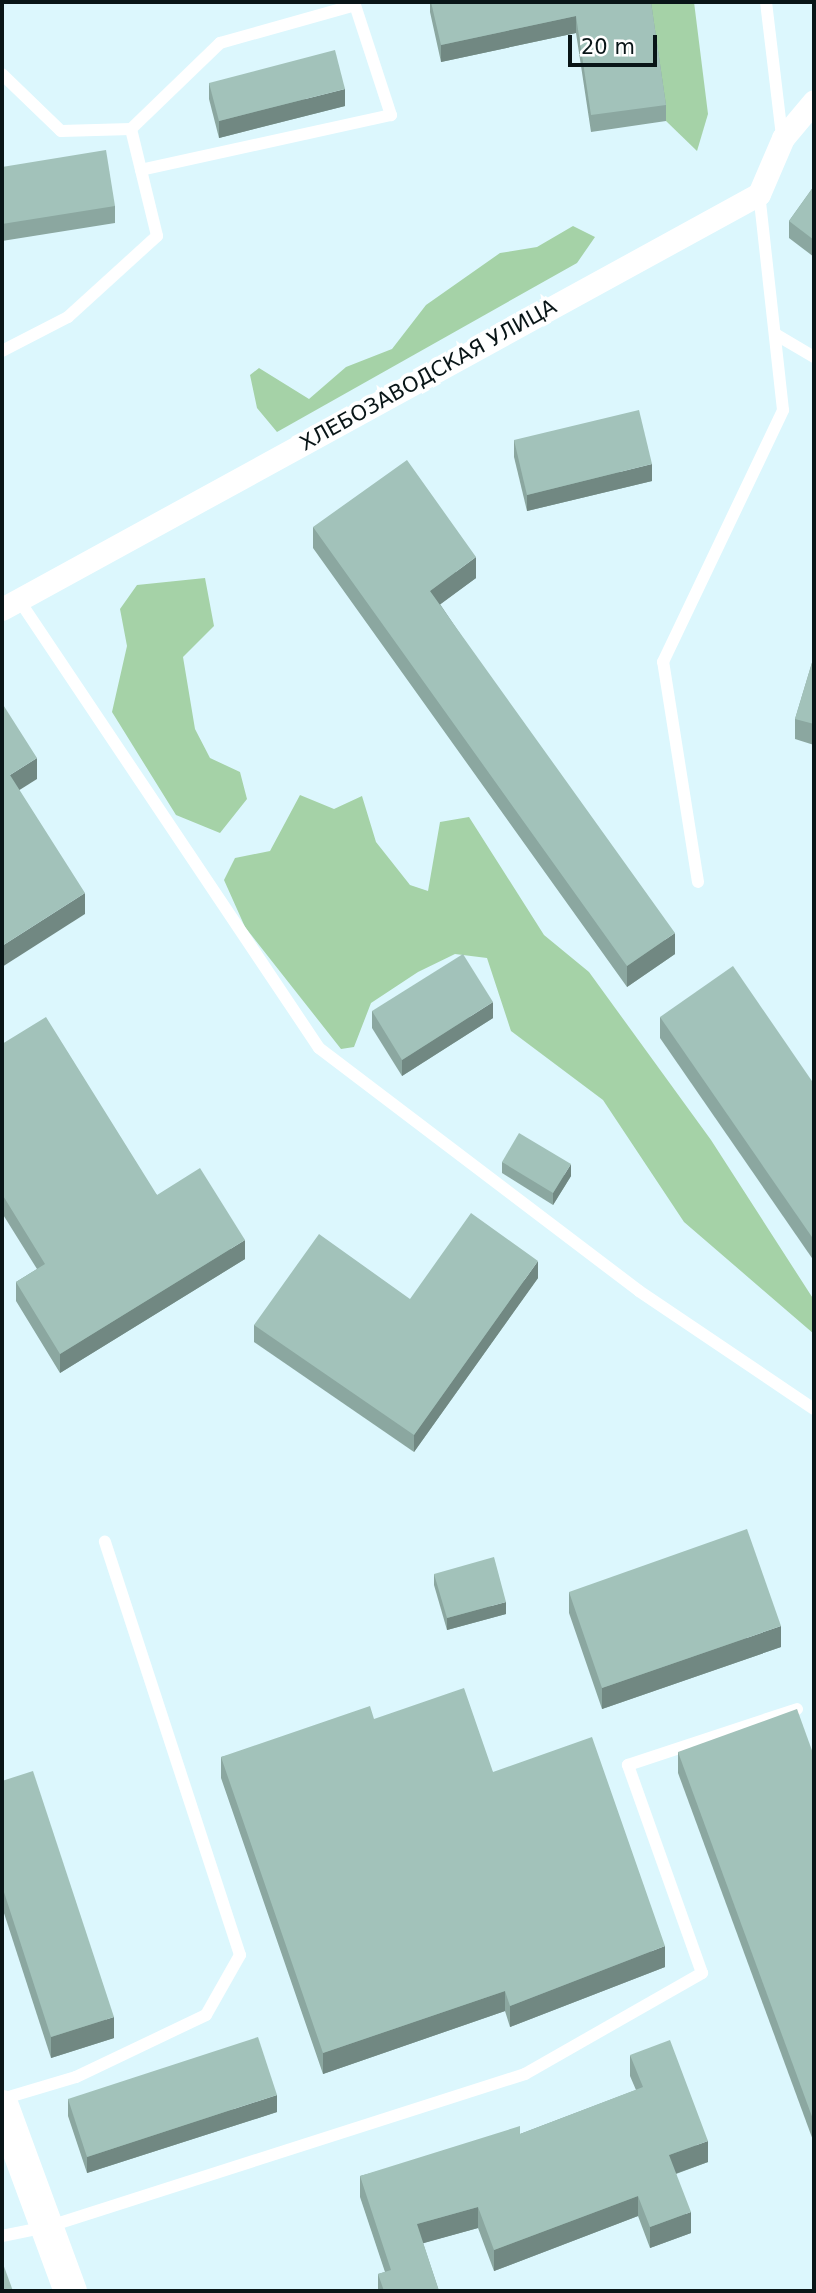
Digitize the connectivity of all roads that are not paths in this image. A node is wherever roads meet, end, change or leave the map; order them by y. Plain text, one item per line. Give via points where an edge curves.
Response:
1 (765, 2) edge
2 (2, 74) edge
3 (814, 101) edge
4 (131, 129) junction
5 (783, 138) junction
6 (141, 170) junction
7 (759, 194) junction
8 (775, 334) junction
9 (2, 351) edge
10 (814, 357) edge
11 (11, 604) edge
12 (698, 882) dead end
13 (814, 1409) edge
14 (105, 1542) dead end
15 (797, 1709) edge
16 (2, 2099) edge
17 (2, 2106) edge
18 (47, 2227) junction
19 (2, 2236) edge
20 (70, 2291) edge

1 - 5 lane
2 - 4 lane via 61,131
3 - 5 street
4 - 6 lane
4 - 6 lane via 220,43 355,5 391,115
5 - 7 street
6 - 9 lane via 157,236 68,317
7 - 8 lane
7 - 11 street, ХЛЕБОЗАВОДСКАЯ УЛИЦА
8 - 10 lane
8 - 12 lane via 783,410 663,662
11 - 13 lane via 319,1048 639,1291
14 - 16 lane via 240,1955 206,2015 76,2077
15 - 18 lane via 628,1765 702,1973 525,2074
17 - 18 main road
18 - 19 lane
18 - 20 main road

